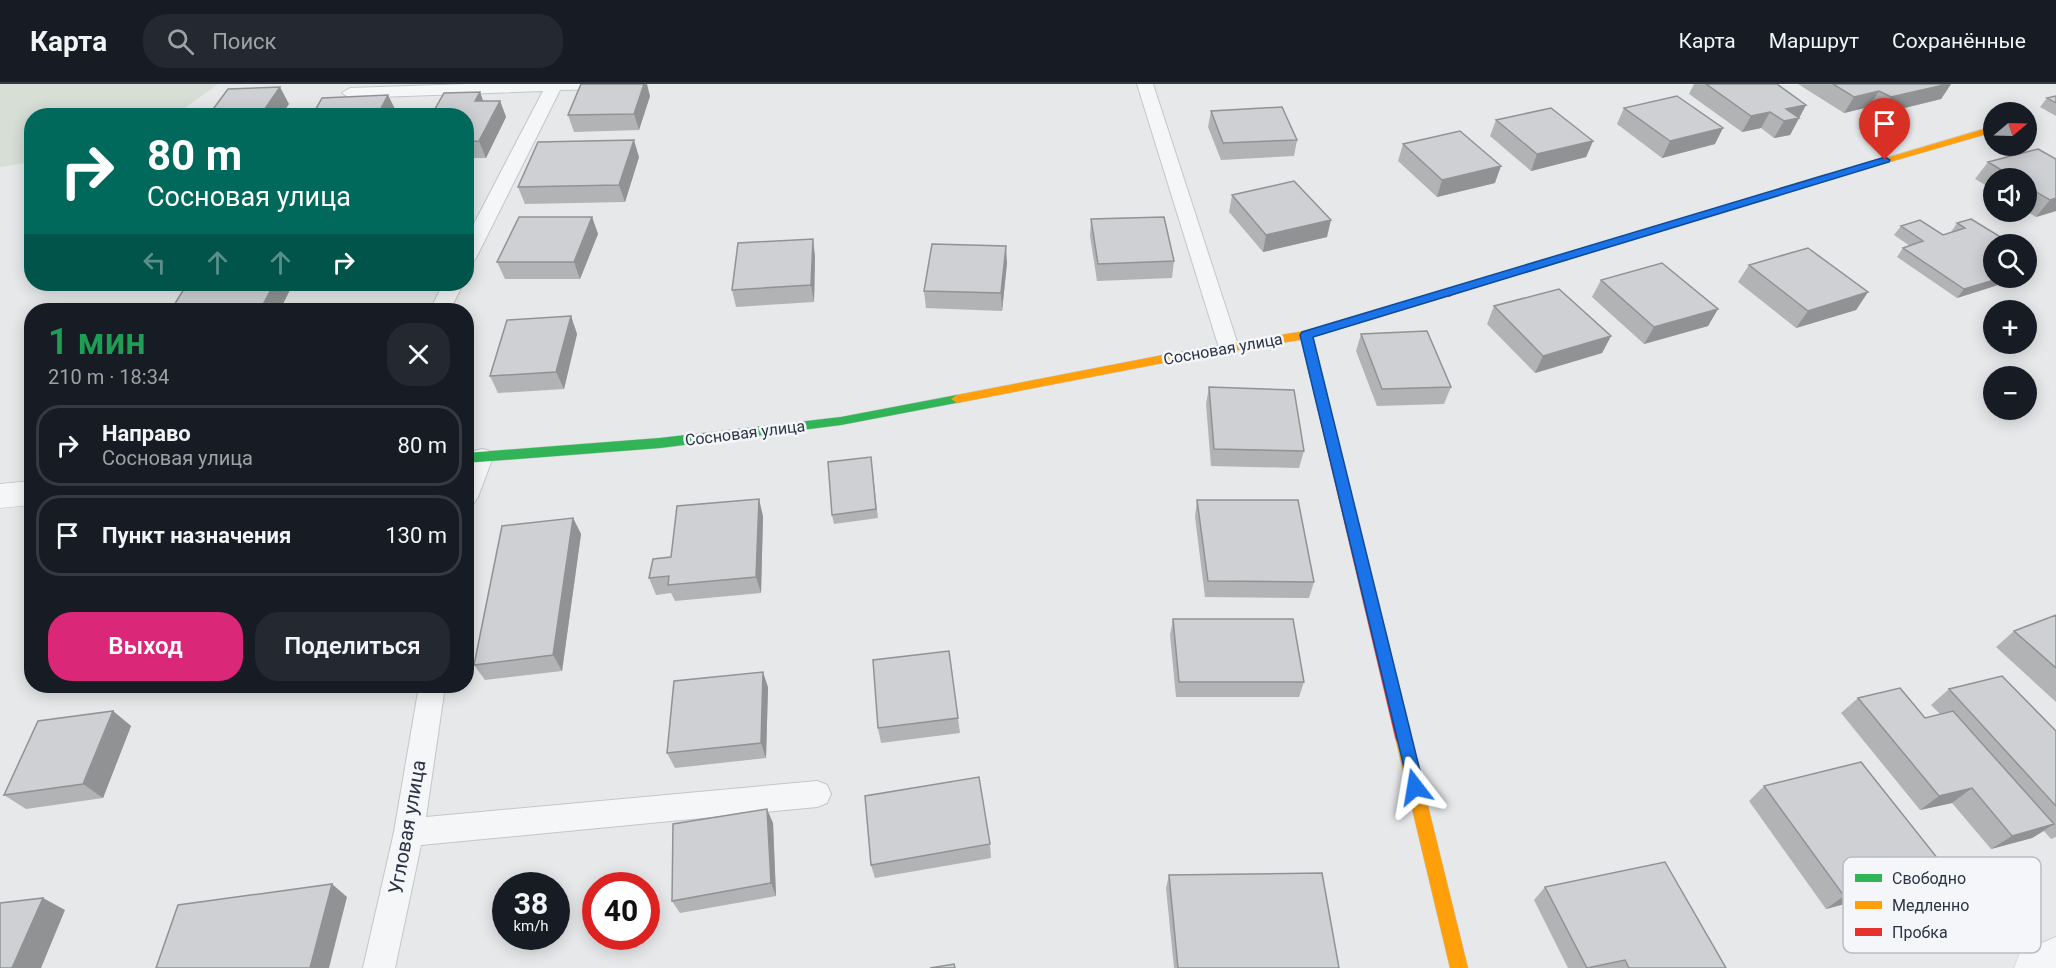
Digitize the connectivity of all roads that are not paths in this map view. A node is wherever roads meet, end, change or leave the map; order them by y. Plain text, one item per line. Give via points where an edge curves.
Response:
1 (606, 84) edge
2 (1145, 84) edge
3 (554, 86) junction
4 (350, 93) dead end
5 (1983, 132) edge
6 (474, 242) edge
7 (1306, 335) junction
8 (1229, 348) junction
9 (474, 458) edge
10 (24, 494) edge
11 (0, 496) edge
12 (431, 693) edge
13 (817, 794) dead end
14 (409, 832) junction
15 (2056, 959) edge
16 (380, 968) edge
17 (1459, 968) edge
18 (2036, 968) edge

1 - 3 lane
2 - 8 lane
3 - 4 lane
3 - 6 lane
5 - 7 street, Сосновая улица
7 - 8 street, Сосновая улица
7 - 17 street
8 - 9 street, Сосновая улица via 841,421 660,443
10 - 11 street
12 - 14 lane, Угловая улица
13 - 14 lane
14 - 16 lane, Угловая улица
15 - 18 street

